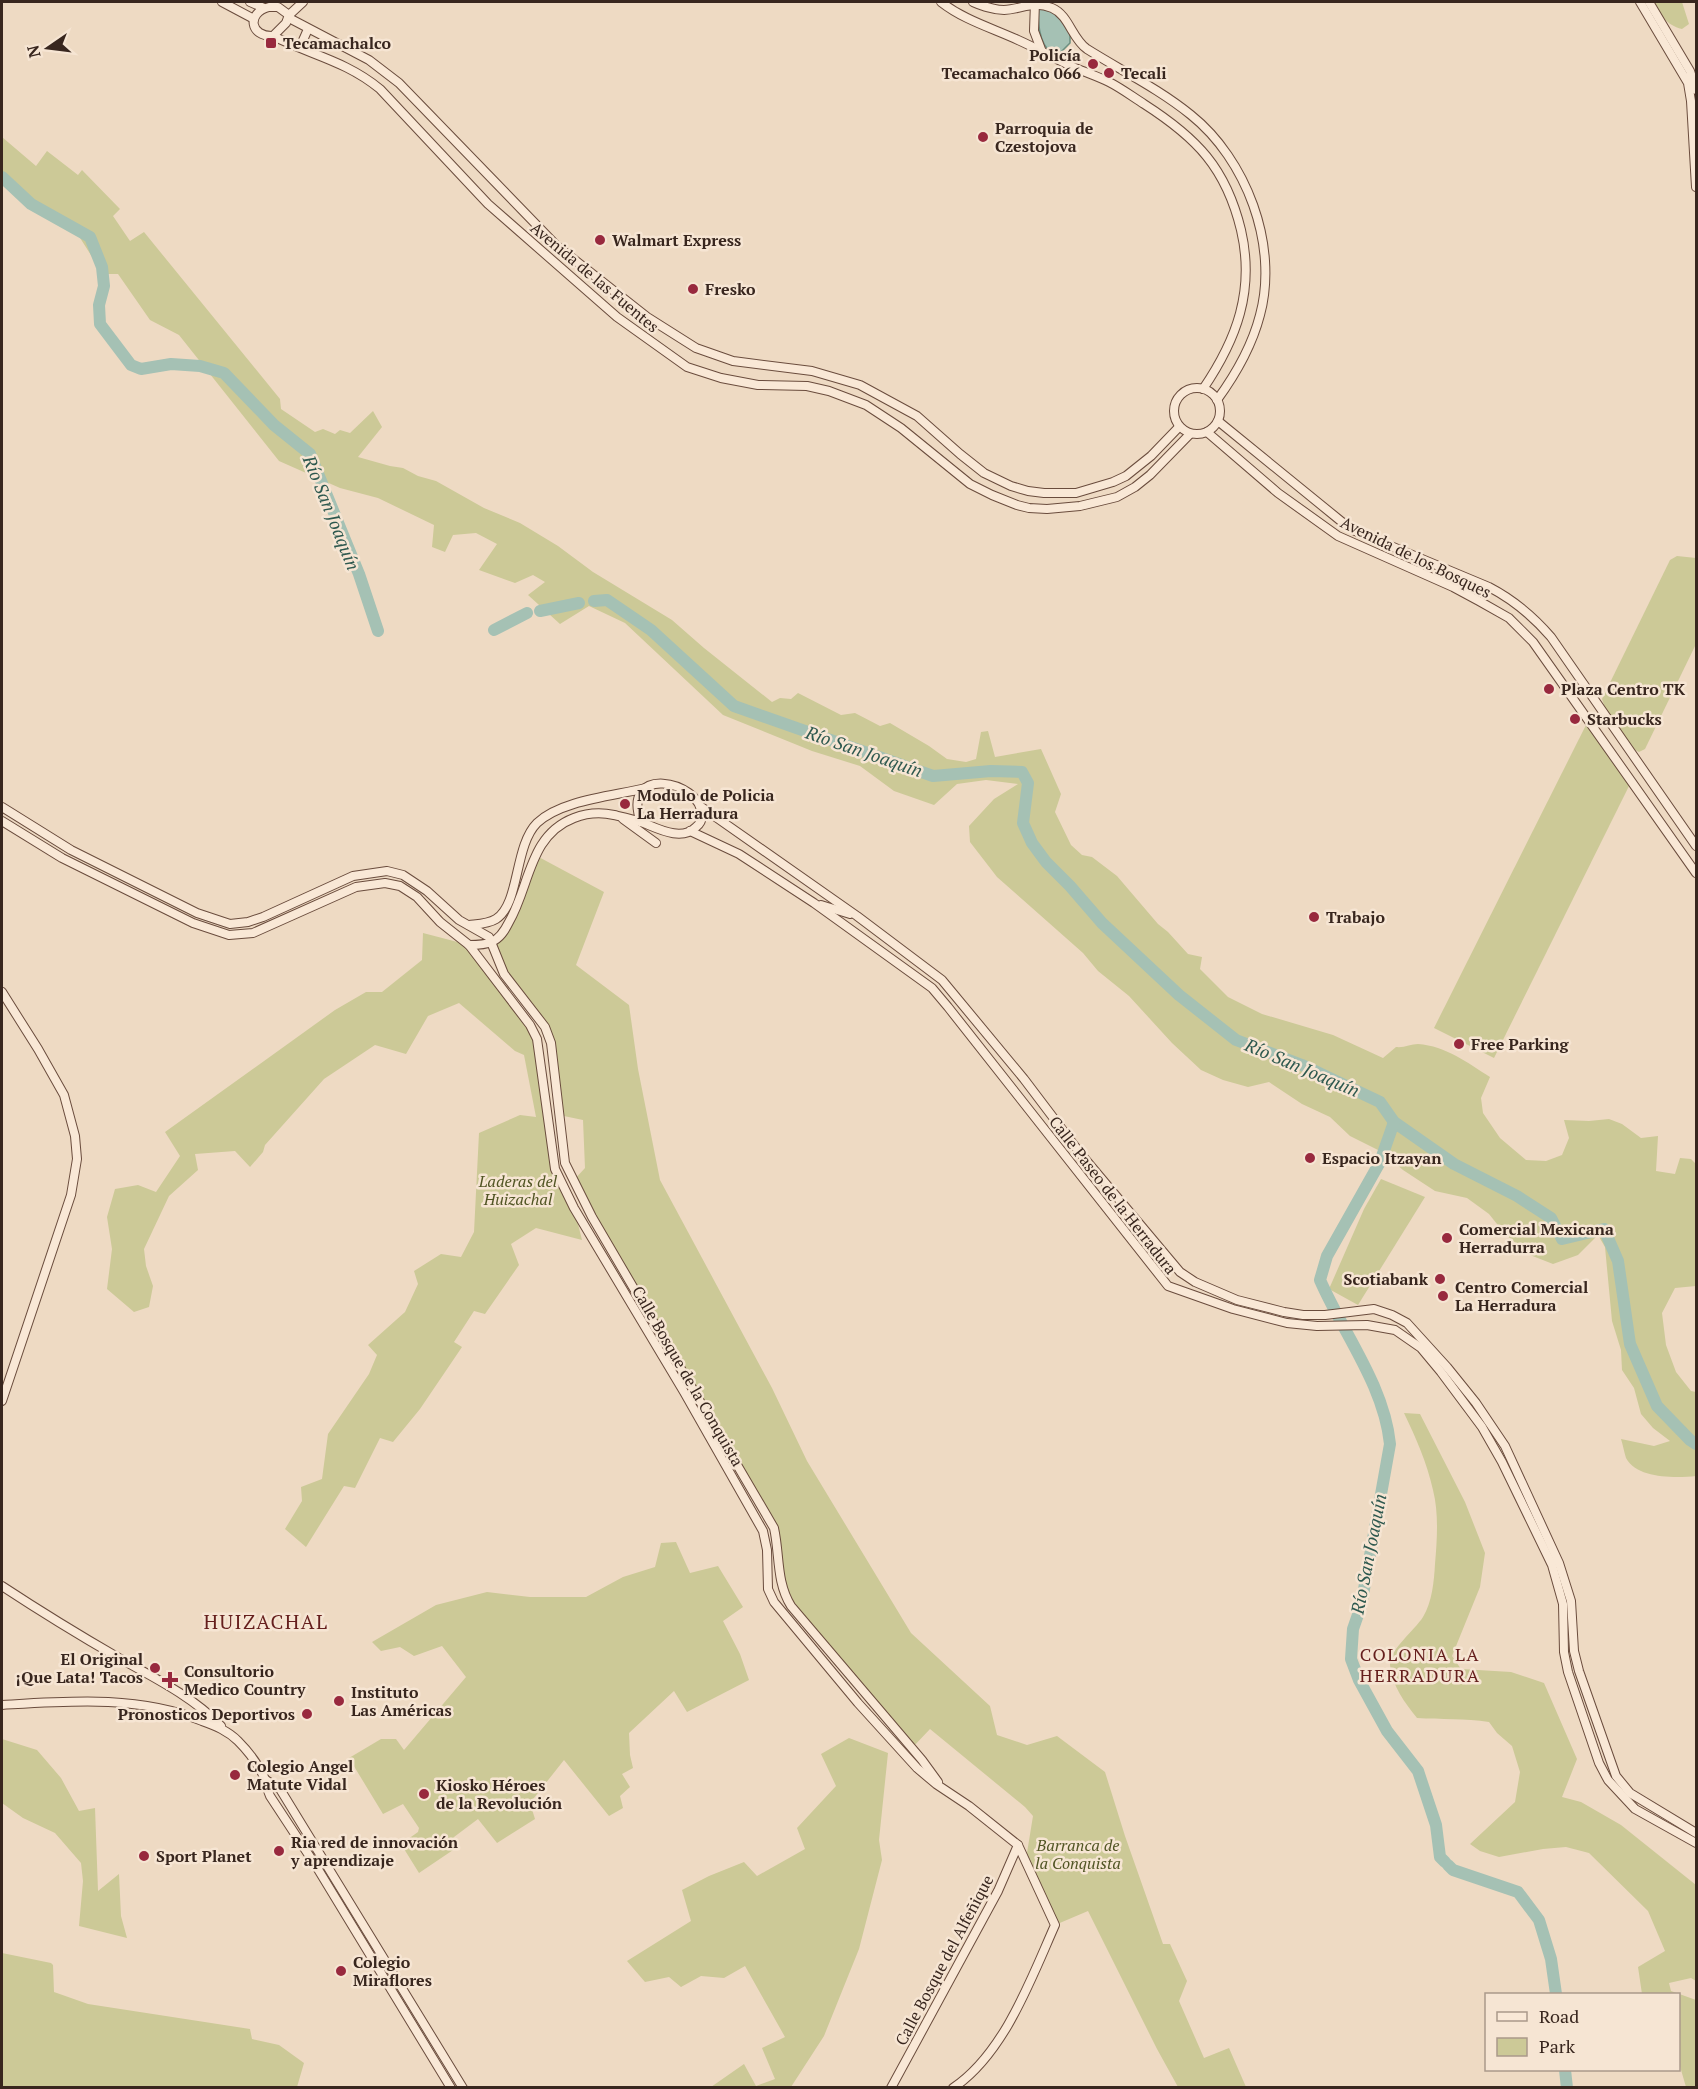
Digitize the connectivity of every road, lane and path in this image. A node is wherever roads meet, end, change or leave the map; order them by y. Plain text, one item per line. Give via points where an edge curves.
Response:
1 (222, 2) edge
2 (250, 2) edge
3 (285, 2) edge
4 (303, 2) edge
5 (941, 2) edge
6 (974, 2) edge
7 (1035, 2) edge
8 (1057, 2) edge
9 (1640, 2) edge
10 (1649, 2) edge
11 (278, 7) junction
12 (264, 8) junction
13 (1058, 11) junction
14 (289, 16) junction
15 (254, 19) junction
16 (308, 29) junction
17 (273, 36) junction
18 (300, 47) junction
19 (1043, 52) junction
20 (1696, 90) edge
21 (1696, 187) edge
22 (557, 246) junction
23 (564, 252) junction
24 (546, 255) junction
25 (555, 263) junction
26 (868, 388) junction
27 (1203, 389) junction
28 (1217, 400) junction
29 (894, 402) junction
30 (866, 405) junction
31 (884, 416) junction
32 (1218, 421) junction
33 (1179, 427) junction
34 (1207, 432) junction
35 (1190, 434) junction
36 (646, 788) junction
37 (1662, 796) junction
38 (606, 797) junction
39 (1649, 805) junction
40 (700, 806) junction
41 (2, 807) edge
42 (607, 814) junction
43 (620, 816) junction
44 (2, 821) edge
45 (641, 822) junction
46 (690, 831) junction
47 (656, 843) dead end
48 (1696, 846) edge
49 (1696, 873) edge
50 (137, 882) junction
51 (132, 893) junction
52 (814, 903) junction
53 (857, 916) junction
54 (468, 925) junction
55 (491, 942) junction
56 (469, 945) junction
57 (496, 958) junction
58 (482, 964) junction
59 (2, 992) edge
60 (1170, 1261) junction
61 (1153, 1267) junction
62 (2, 1401) edge
63 (2, 1586) edge
64 (867, 1696) junction
65 (858, 1703) junction
66 (2, 1705) edge
67 (225, 1730) junction
68 (266, 1780) junction
69 (941, 1786) junction
70 (1696, 1833) edge
71 (1696, 1843) edge
72 (1018, 1845) junction
73 (451, 2088) edge
74 (463, 2088) edge
75 (891, 2088) edge
76 (953, 2088) edge

1 - 15 main road
2 - 12 main road
3 - 11 main road
4 - 14 main road
5 - 19 main road via 960,16
6 - 7 main road via 1001,10
7 - 13 main road
7 - 19 main road via 1034,31
8 - 13 main road
9 - 21 main road via 1688,83
10 - 20 main road via 1690,71
11 - 12 main road
11 - 14 main road
12 - 15 main road
13 - 28 main road via 1085,48 1192,115 1214,135 1240,172 1263,243 1263,299 1245,353
14 - 16 main road, Avenida de las Fuentes
14 - 17 main road
15 - 17 main road via 257,30
16 - 18 main road
16 - 22 main road, Avenida de las Fuentes via 369,60 399,83
17 - 18 main road, Avenida de las Fuentes
18 - 24 main road, Avenida de las Fuentes via 346,66 380,89 477,193
19 - 27 main road via 1110,83 1175,124 1192,138 1222,178 1245,247 1246,283 1238,323
22 - 23 main road, Avenida de las Fuentes
22 - 24 main road
23 - 25 main road via 563,258
23 - 26 main road, Avenida de las Fuentes via 647,317 696,348 733,361 820,373
24 - 25 main road, Avenida de las Fuentes
25 - 30 main road, Avenida de las Fuentes via 617,316 687,367 758,385 807,386
26 - 29 main road, Avenida de las Fuentes
26 - 30 main road via 871,398
27 - 28 main road
27 - 33 main road via 1191,388 1177,399 1173,411
28 - 32 main road
29 - 31 main road via 885,406
29 - 33 main road, Avenida de las Fuentes via 917,416 984,472 1011,486 1044,493 1076,493 1126,476
30 - 31 main road, Avenida de las Fuentes
31 - 35 main road, Avenida de las Fuentes via 970,484 1017,506 1047,509 1100,501 1135,487
32 - 34 main road
32 - 37 main road, Avenida de los Bosques via 1355,531 1489,587 1528,612 1551,637
33 - 35 main road
34 - 35 main road
34 - 39 main road, Avenida de los Bosques via 1278,493 1338,536 1454,587 1509,618 1533,642
36 - 38 main road
36 - 40 main road via 655,783 672,784
36 - 45 main road via 639,797
37 - 39 main road
37 - 48 main road, Avenida de los Bosques
38 - 42 main road
38 - 54 main road via 567,806 538,823 526,837 507,905 497,918
39 - 49 main road, Avenida de los Bosques
40 - 46 main road via 701,820
40 - 53 main road, Calle Paseo de la Herradura
41 - 50 main road via 71,850
42 - 43 main road
42 - 55 main road via 574,818 545,837 516,911
43 - 45 main road
43 - 47 main road
44 - 51 main road, Calle Bosque de la Conquista via 62,858
45 - 46 main road via 669,832
46 - 52 main road, Calle Paseo de la Herradura via 739,854
50 - 51 main road
50 - 54 main road via 186,908 230,924 263,917 353,876 387,871 417,884
51 - 56 main road, Calle Bosque de la Conquista via 193,923 229,935 253,933 356,887 385,883 400,886 417,897
52 - 53 main road
52 - 61 main road, Calle Paseo de la Herradura via 939,996
53 - 60 main road, Calle Paseo de la Herradura via 942,980
54 - 55 main road via 484,933
55 - 56 main road
55 - 57 main road, Calle Bosque de la Conquista
56 - 58 main road, Calle Bosque de la Conquista
57 - 58 main road
57 - 64 main road, Calle Bosque de la Conquista via 545,1027 551,1043 566,1163 573,1181 774,1528 785,1596
58 - 65 main road, Calle Bosque de la Conquista via 537,1039 555,1169 574,1208 763,1531 768,1550 768,1589 774,1602
59 - 62 main road via 64,1095 77,1159 68,1205
60 - 61 main road via 1165,1266
60 - 70 main road, Calle Paseo de la Herradura via 1195,1282 1237,1300 1303,1315 1374,1309 1407,1323 1447,1367 1505,1446 1567,1582 1579,1671 1616,1776 1630,1792
61 - 71 main road, Calle Paseo de la Herradura via 1168,1286 1233,1310 1287,1323 1366,1325 1395,1330 1421,1348 1482,1427 1552,1565 1563,1604 1568,1672 1608,1780 1635,1809
63 - 67 main road via 171,1687 207,1711
64 - 65 main road
64 - 69 main road, Calle Bosque de la Conquista
65 - 69 main road, Calle Bosque de la Conquista via 910,1762
66 - 67 main road via 102,1701 142,1705 185,1714
67 - 68 main road via 252,1758
68 - 73 main road via 270,1796
68 - 74 main road via 280,1789
69 - 72 main road, Calle Bosque de la Conquista
72 - 75 main road, Calle Bosque del Alfeñique via 998,1892
72 - 76 main road, Calle Bosque de la Conquista via 1055,1925 1022,2001 981,2064

